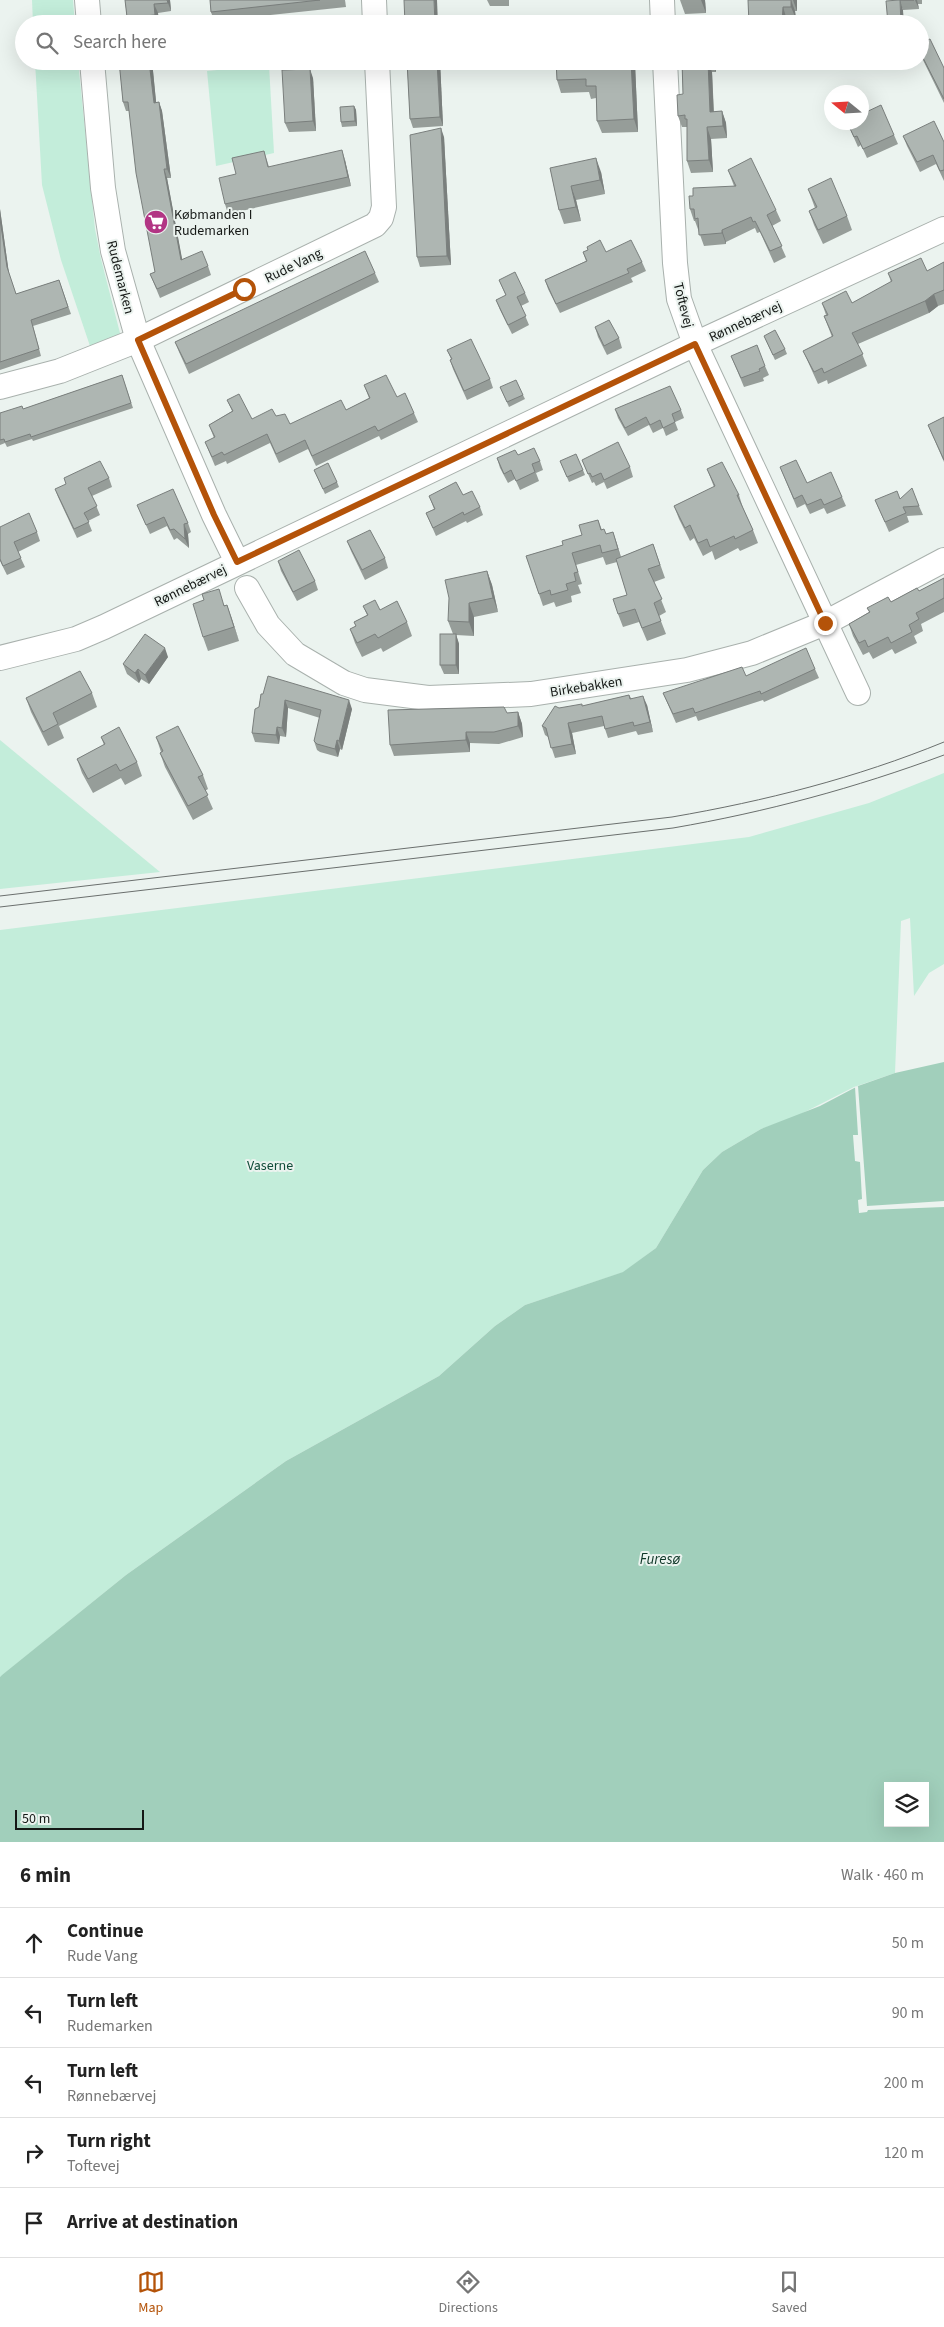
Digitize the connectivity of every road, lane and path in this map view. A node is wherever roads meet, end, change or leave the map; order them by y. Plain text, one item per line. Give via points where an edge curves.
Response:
1 (87, 0) edge
2 (374, 0) edge
3 (662, 0) edge
4 (88, 15) edge
5 (375, 15) edge
6 (663, 15) edge
7 (93, 70) edge
8 (377, 70) edge
9 (665, 70) edge
10 (944, 229) edge
11 (138, 340) junction
12 (695, 344) junction
13 (0, 387) edge
14 (944, 560) edge
15 (237, 562) junction
16 (247, 588) dead end
17 (825, 623) junction
18 (0, 658) edge
19 (858, 693) dead end

1 - 4 street
2 - 5 street
3 - 6 street
7 - 11 street, Rudemarken via 103,188 113,251
8 - 11 street, Rude Vang via 384,207 375,225
9 - 12 street, Toftevej via 675,263 679,299
10 - 12 street, Rønnebærvej
11 - 13 street, Rude Vang via 60,372
11 - 15 street, Rudemarken
12 - 15 street, Rønnebærvej
12 - 17 street, Toftevej
14 - 17 street, Birkebakken
15 - 18 street, Rønnebærvej via 86,635
16 - 17 street, Birkebakken via 268,625 295,654 326,674 365,690 428,698 531,694 687,670 752,653
17 - 19 street, Toftevej

